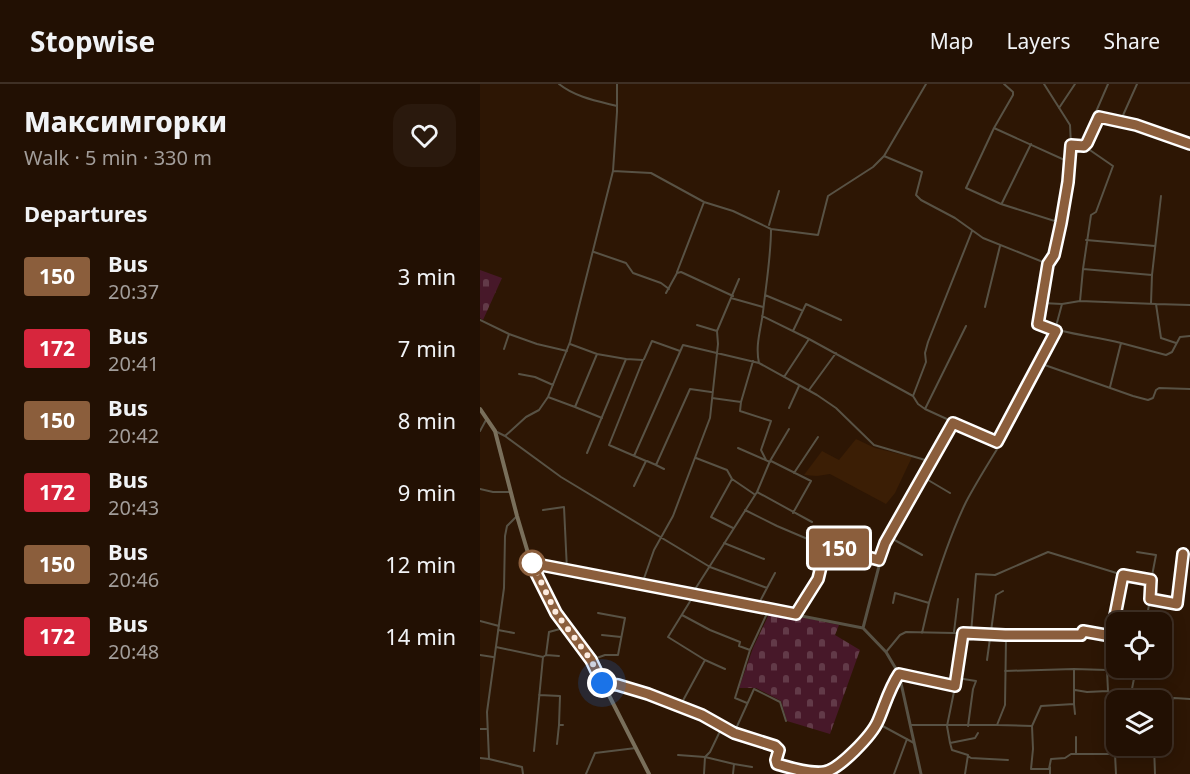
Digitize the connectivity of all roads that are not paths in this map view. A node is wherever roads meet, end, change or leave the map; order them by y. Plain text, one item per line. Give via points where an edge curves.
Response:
1 (559, 84) edge
2 (617, 84) edge
3 (926, 84) edge
4 (1004, 84) edge
5 (1044, 84) edge
6 (1075, 84) edge
7 (1108, 84) edge
8 (1137, 84) edge
9 (617, 106) junction
10 (1059, 108) junction
11 (1099, 117) junction
12 (1120, 123) junction
13 (994, 128) junction
14 (1031, 144) junction
15 (1190, 144) edge
16 (1071, 145) junction
17 (1084, 146) junction
18 (884, 156) junction
19 (1069, 162) junction
20 (613, 171) junction
21 (779, 191) dead end
22 (1161, 196) dead end
23 (704, 202) junction
24 (1001, 204) junction
25 (1061, 223) junction
26 (770, 228) junction
27 (972, 230) junction
28 (1086, 240) junction
29 (1000, 246) junction
30 (1156, 246) junction
31 (594, 252) junction
32 (1048, 264) junction
33 (1083, 269) junction
34 (677, 273) junction
35 (1152, 275) junction
36 (739, 279) dead end
37 (669, 289) junction
38 (666, 293) dead end
39 (764, 295) junction
40 (732, 297) junction
41 (1080, 301) junction
42 (1042, 303) junction
43 (1151, 303) junction
44 (1062, 304) junction
45 (1156, 304) junction
46 (1190, 305) edge
47 (763, 306) junction
48 (985, 307) dead end
49 (801, 310) junction
50 (762, 316) junction
51 (480, 320) edge
52 (841, 320) dead end
53 (697, 325) dead end
54 (966, 326) dead end
55 (717, 331) junction
56 (793, 331) junction
57 (1056, 331) junction
58 (509, 334) junction
59 (1190, 336) edge
60 (809, 339) junction
61 (1121, 343) junction
62 (1176, 343) junction
63 (570, 344) junction
64 (504, 349) dead end
65 (567, 351) junction
66 (680, 351) junction
67 (716, 353) junction
68 (836, 353) junction
69 (597, 354) junction
70 (626, 359) junction
71 (643, 360) junction
72 (753, 361) junction
73 (759, 363) junction
74 (1039, 363) junction
75 (519, 374) dead end
76 (784, 378) junction
77 (553, 385) junction
78 (799, 386) junction
79 (1110, 387) junction
80 (1190, 389) edge
81 (809, 391) junction
82 (712, 392) junction
83 (913, 396) junction
84 (549, 397) junction
85 (712, 398) junction
86 (741, 402) junction
87 (575, 407) junction
88 (789, 408) dead end
89 (480, 409) edge
90 (925, 409) junction
91 (602, 418) junction
92 (488, 419) junction
93 (953, 423) junction
94 (789, 429) dead end
95 (480, 431) edge
96 (495, 431) junction
97 (505, 436) junction
98 (818, 437) dead end
99 (997, 442) junction
100 (738, 448) dead end
101 (587, 453) dead end
102 (634, 456) junction
103 (696, 458) junction
104 (647, 461) dead end
105 (769, 461) junction
106 (932, 462) junction
107 (656, 465) junction
108 (664, 469) dead end
109 (794, 473) junction
110 (923, 477) junction
111 (732, 479) junction
112 (634, 486) dead end
113 (480, 489) edge
114 (512, 492) junction
115 (756, 493) junction
116 (950, 493) dead end
117 (543, 510) dead end
118 (744, 510) junction
119 (794, 513) junction
120 (517, 516) junction
121 (812, 522) dead end
122 (733, 528) junction
123 (888, 537) junction
124 (661, 538) junction
125 (724, 543) junction
126 (826, 546) junction
127 (1137, 552) dead end
128 (1183, 554) dead end
129 (921, 555) dead end
130 (764, 559) dead end
131 (879, 560) junction
132 (531, 563) junction
133 (710, 567) junction
134 (567, 570) junction
135 (775, 573) dead end
136 (1123, 575) junction
137 (1151, 580) junction
138 (642, 584) junction
139 (766, 588) junction
140 (1003, 591) dead end
141 (694, 595) junction
142 (958, 599) dead end
143 (1150, 599) junction
144 (893, 603) dead end
145 (929, 603) junction
146 (757, 607) junction
147 (769, 609) junction
148 (1116, 612) edge
149 (1148, 612) edge
150 (598, 613) dead end
151 (796, 614) junction
152 (682, 615) junction
153 (480, 621) edge
154 (498, 626) junction
155 (567, 627) junction
156 (863, 628) junction
157 (498, 630) junction
158 (514, 633) dead end
159 (922, 633) junction
160 (954, 633) junction
161 (963, 633) junction
162 (971, 633) junction
163 (990, 634) junction
164 (602, 635) dead end
165 (1005, 635) junction
166 (1106, 635) edge
167 (621, 637) junction
168 (496, 647) junction
169 (750, 650) junction
170 (886, 652) junction
171 (480, 655) edge
172 (545, 656) junction
173 (559, 656) dead end
174 (494, 657) junction
175 (591, 660) junction
176 (705, 660) junction
177 (987, 660) dead end
178 (725, 669) dead end
179 (1074, 669) junction
180 (1005, 671) junction
181 (899, 674) junction
182 (957, 678) junction
183 (602, 683) junction
184 (955, 686) junction
185 (1075, 690) junction
186 (1109, 690) edge
187 (1106, 692) edge
188 (539, 695) junction
189 (1190, 699) edge
190 (1172, 700) edge
191 (747, 703) junction
192 (1074, 704) junction
193 (680, 706) junction
194 (1076, 714) dead end
195 (786, 721) dead end
196 (877, 723) junction
197 (559, 725) junction
198 (563, 725) dead end
199 (911, 725) junction
200 (997, 725) junction
201 (946, 726) junction
202 (968, 726) junction
203 (1032, 726) junction
204 (722, 727) junction
205 (480, 729) edge
206 (486, 729) junction
207 (734, 733) junction
208 (978, 733) dead end
209 (1076, 737) dead end
210 (907, 739) junction
211 (914, 743) junction
212 (950, 743) junction
213 (557, 744) dead end
214 (636, 748) junction
215 (534, 751) dead end
216 (678, 754) dead end
217 (1076, 754) junction
218 (1106, 754) edge
219 (968, 756) junction
220 (1115, 756) edge
221 (1154, 756) edge
222 (705, 757) junction
223 (480, 758) edge
224 (489, 759) junction
225 (1008, 760) dead end
226 (734, 764) junction
227 (752, 767) dead end
228 (1050, 767) junction
229 (1031, 769) junction
230 (817, 773) edge
231 (523, 774) edge
232 (586, 774) edge
233 (649, 774) edge
234 (704, 774) edge
235 (734, 774) edge
236 (894, 774) edge
237 (921, 774) edge
238 (965, 774) edge
239 (1031, 774) edge
240 (1050, 774) edge
241 (1116, 774) edge
242 (1155, 774) edge

1 - 9 street via 589,99
2 - 9 street
3 - 18 street
4 - 13 street via 1013,95
5 - 10 street
6 - 10 street
7 - 11 street via 1095,114
8 - 12 street
9 - 20 street
10 - 16 street via 1070,125
11 - 12 street
11 - 17 street
12 - 15 street
13 - 14 street
13 - 24 street via 966,188
14 - 19 street
14 - 24 street
16 - 17 street
16 - 19 street
17 - 28 street via 1113,166 1096,212 1091,215
18 - 26 street via 828,196 818,235
18 - 27 street via 922,172 917,197
19 - 25 street
20 - 23 street via 651,173
20 - 31 street
21 - 26 street
22 - 30 street
23 - 26 street
23 - 34 street
24 - 25 street
25 - 32 street
26 - 39 street
27 - 29 street
27 - 83 street via 928,342 927,362
28 - 30 street
28 - 33 street
29 - 32 street
29 - 48 street
30 - 35 street
31 - 37 street via 626,263 633,273
31 - 63 street
32 - 42 street
33 - 35 street
33 - 41 street
34 - 37 street
34 - 40 street
35 - 43 street
36 - 40 street
37 - 38 street
39 - 47 street
39 - 49 street
40 - 47 street
40 - 55 street
41 - 43 street
41 - 44 street
42 - 44 street
42 - 57 street via 1038,324
43 - 45 street
44 - 57 street
45 - 46 street
45 - 62 street via 1161,338
47 - 50 street
49 - 52 street via 806,304
49 - 56 street
50 - 56 street
50 - 73 street
51 - 58 street
53 - 55 street
54 - 90 street
55 - 67 street
56 - 60 street
57 - 61 street
57 - 74 street
58 - 64 street
58 - 65 street
59 - 62 street via 1180,337
60 - 68 street
60 - 76 street
61 - 62 street via 1166,355
61 - 79 street
63 - 65 street
63 - 69 street
65 - 77 street
66 - 67 street via 683,345
66 - 71 street via 652,341
66 - 102 street
67 - 72 street
67 - 82 street
68 - 81 street
68 - 83 street
69 - 70 street
69 - 87 street
70 - 71 street
70 - 91 street
71 - 102 street via 609,445
72 - 73 street
72 - 86 street
73 - 76 street
74 - 79 street
74 - 99 street
75 - 77 street
76 - 78 street
77 - 84 street
78 - 81 street
78 - 88 street
79 - 80 street via 1148,400 1159,388
81 - 106 street via 836,408 874,445
82 - 85 street
82 - 107 street via 690,389
83 - 90 street
84 - 87 street
84 - 97 street via 539,410
85 - 86 street
85 - 103 street via 710,418
86 - 105 street via 740,411 771,421 761,450
87 - 91 street
89 - 92 main road
90 - 93 street
91 - 101 street
92 - 95 street
92 - 96 main road
93 - 99 street
93 - 106 street
94 - 105 street
96 - 97 street
96 - 114 main road
97 - 124 street via 561,477
98 - 109 street
99 - 145 street via 999,446 952,533
100 - 105 street
102 - 112 street via 646,461
103 - 111 street via 727,470
103 - 124 street
104 - 107 street
105 - 109 street
105 - 115 street
106 - 110 street
107 - 108 street
109 - 119 street via 811,481
110 - 116 street
110 - 123 street
111 - 115 street
111 - 122 street via 711,517
113 - 114 street
114 - 120 main road
115 - 118 street
115 - 119 street
117 - 134 street via 564,507
118 - 122 street
118 - 126 street
119 - 121 street
120 - 132 main road
120 - 154 street via 507,526 505,536 504,588
122 - 125 street
123 - 129 street
123 - 131 street
124 - 133 street
124 - 138 street
125 - 130 street
125 - 133 street
126 - 131 street
126 - 151 street via 818,579
127 - 137 street via 1156,555
128 - 143 street via 1177,604
131 - 156 street
132 - 134 street
132 - 155 main road
133 - 139 street
133 - 141 street
134 - 138 street
135 - 139 street
136 - 137 street
136 - 148 street
136 - 162 street via 1048,552 995,574 976,574
137 - 143 street
138 - 141 street
139 - 146 street
140 - 163 street via 996,595
141 - 146 street
141 - 152 street
142 - 160 street
143 - 149 street
144 - 145 street via 895,593
145 - 159 street
146 - 147 street
147 - 151 street
147 - 169 street
150 - 167 street via 625,618
151 - 156 street
152 - 169 street
152 - 176 street via 668,637
153 - 154 street
154 - 157 street
155 - 172 street via 549,632
155 - 175 main road
156 - 170 street
157 - 158 street
157 - 168 street
159 - 160 street
159 - 170 street via 902,633
160 - 161 street
161 - 162 street
161 - 182 street
162 - 163 street
163 - 165 street
163 - 177 street
164 - 167 street
165 - 166 street via 1081,635 1083,631
165 - 180 street
167 - 175 street via 618,654
168 - 172 street
168 - 174 street
169 - 191 street via 735,698
170 - 181 street
171 - 174 street
172 - 173 street
172 - 188 street
174 - 206 street
175 - 183 main road
176 - 178 street
176 - 193 street
179 - 180 street
179 - 185 street
179 - 186 street via 1107,670
180 - 200 street via 1004,708
181 - 184 street
181 - 196 street
181 - 199 street
182 - 184 street
182 - 202 street via 976,681
183 - 193 street
183 - 214 main road
184 - 201 street
185 - 187 street
185 - 192 street
188 - 197 street via 560,696
188 - 215 street
189 - 190 street
191 - 195 street via 754,689 780,702
191 - 207 street
192 - 194 street
192 - 203 street via 1041,706
193 - 204 street
196 - 210 street
196 - 230 street via 843,760 828,771
197 - 198 street
197 - 213 street
199 - 201 street
199 - 211 street
200 - 202 street
200 - 203 street
201 - 202 street
201 - 212 street
203 - 229 street
204 - 207 street
204 - 222 street
205 - 206 street
206 - 224 street
207 - 230 street via 777,748 777,764
208 - 212 street via 975,738
209 - 217 street
210 - 211 street
210 - 236 street
211 - 237 street
212 - 219 street via 952,750
214 - 232 street via 595,753
214 - 233 main road
216 - 222 street
217 - 218 street
217 - 228 street via 1051,759
219 - 225 street
219 - 238 street
220 - 241 street
221 - 242 street
222 - 226 street
222 - 234 street
223 - 224 street
224 - 231 street via 522,767
226 - 227 street
226 - 235 street
228 - 229 street
228 - 240 street
229 - 239 street

